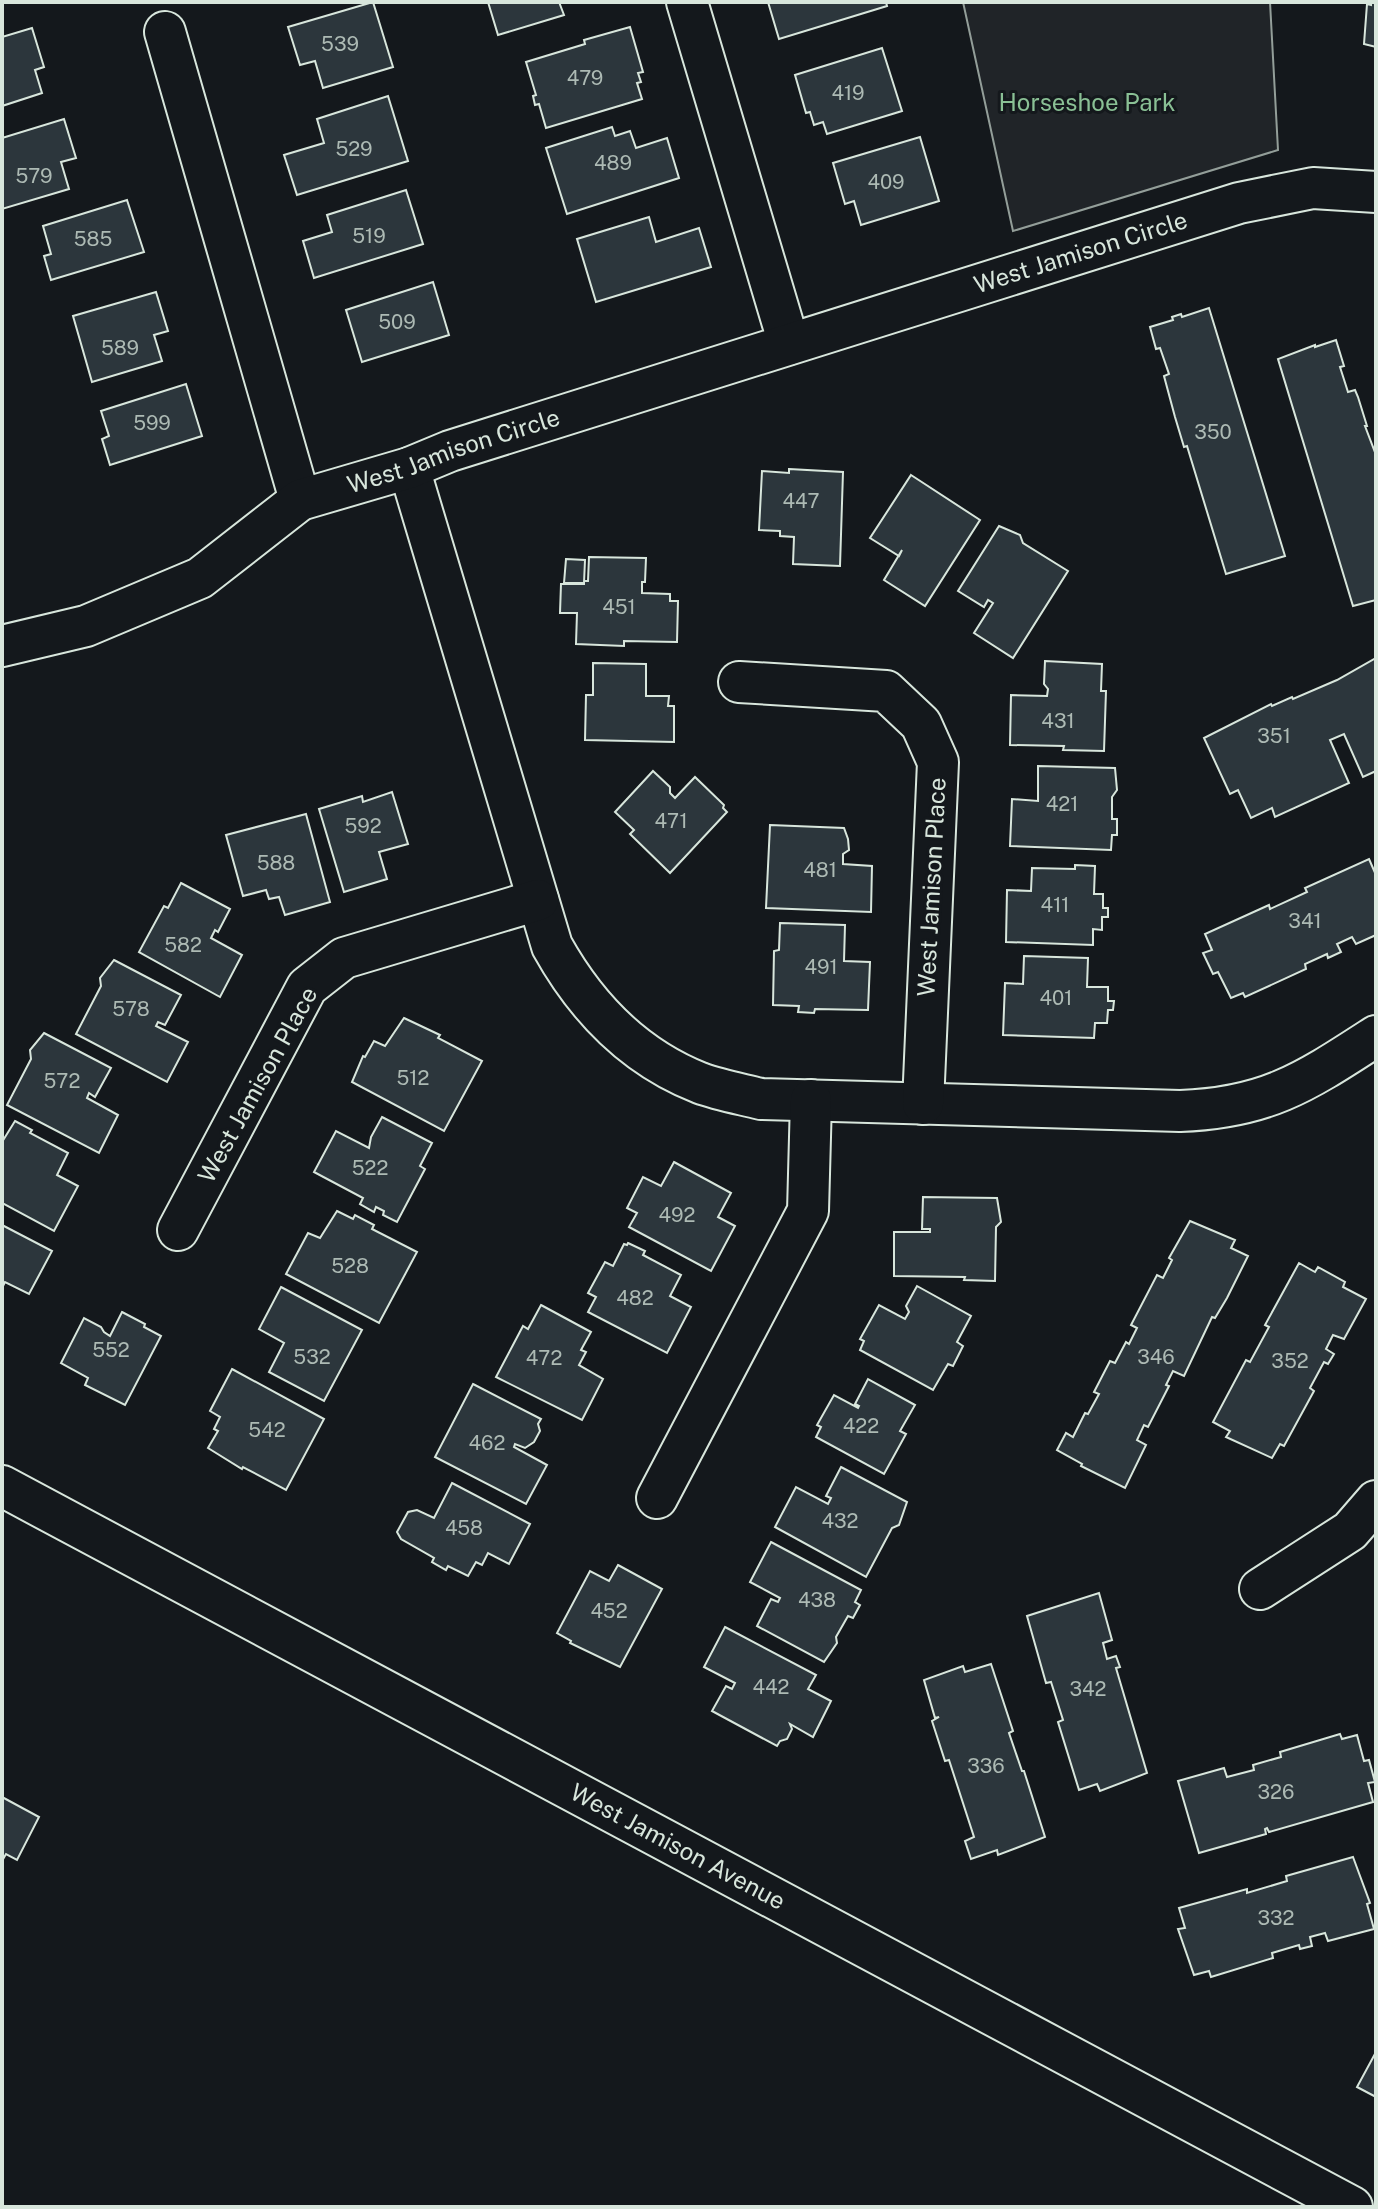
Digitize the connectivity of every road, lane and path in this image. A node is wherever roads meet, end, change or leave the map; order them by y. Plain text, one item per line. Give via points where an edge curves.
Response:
1 (687, 2) edge
2 (165, 32) dead end
3 (1376, 192) edge
4 (789, 344) junction
5 (409, 468) junction
6 (300, 500) junction
7 (2, 646) edge
8 (739, 682) dead end
9 (538, 900) junction
10 (1375, 1039) edge
11 (811, 1100) junction
12 (923, 1104) junction
13 (178, 1230) dead end
14 (2, 1486) edge
15 (657, 1498) dead end
16 (1376, 1501) edge
17 (1260, 1589) dead end
18 (1352, 2207) edge

1 - 4 street
2 - 6 street
3 - 4 street, West Jamison Circle via 1313,188 1239,203
4 - 5 street, West Jamison Circle
5 - 6 street, West Jamison Circle
5 - 9 street
6 - 7 street, West Jamison Circle via 200,578 86,626
8 - 12 street, West Jamison Place via 886,691 921,724 938,762
9 - 11 street via 552,946 568,975 606,1023 651,1058 701,1083 761,1099
9 - 13 street, West Jamison Place via 344,958 307,987
10 - 12 street via 1308,1080 1219,1110
11 - 12 street
11 - 15 street via 808,1211
14 - 18 street, West Jamison Avenue
16 - 17 street via 1350,1531

